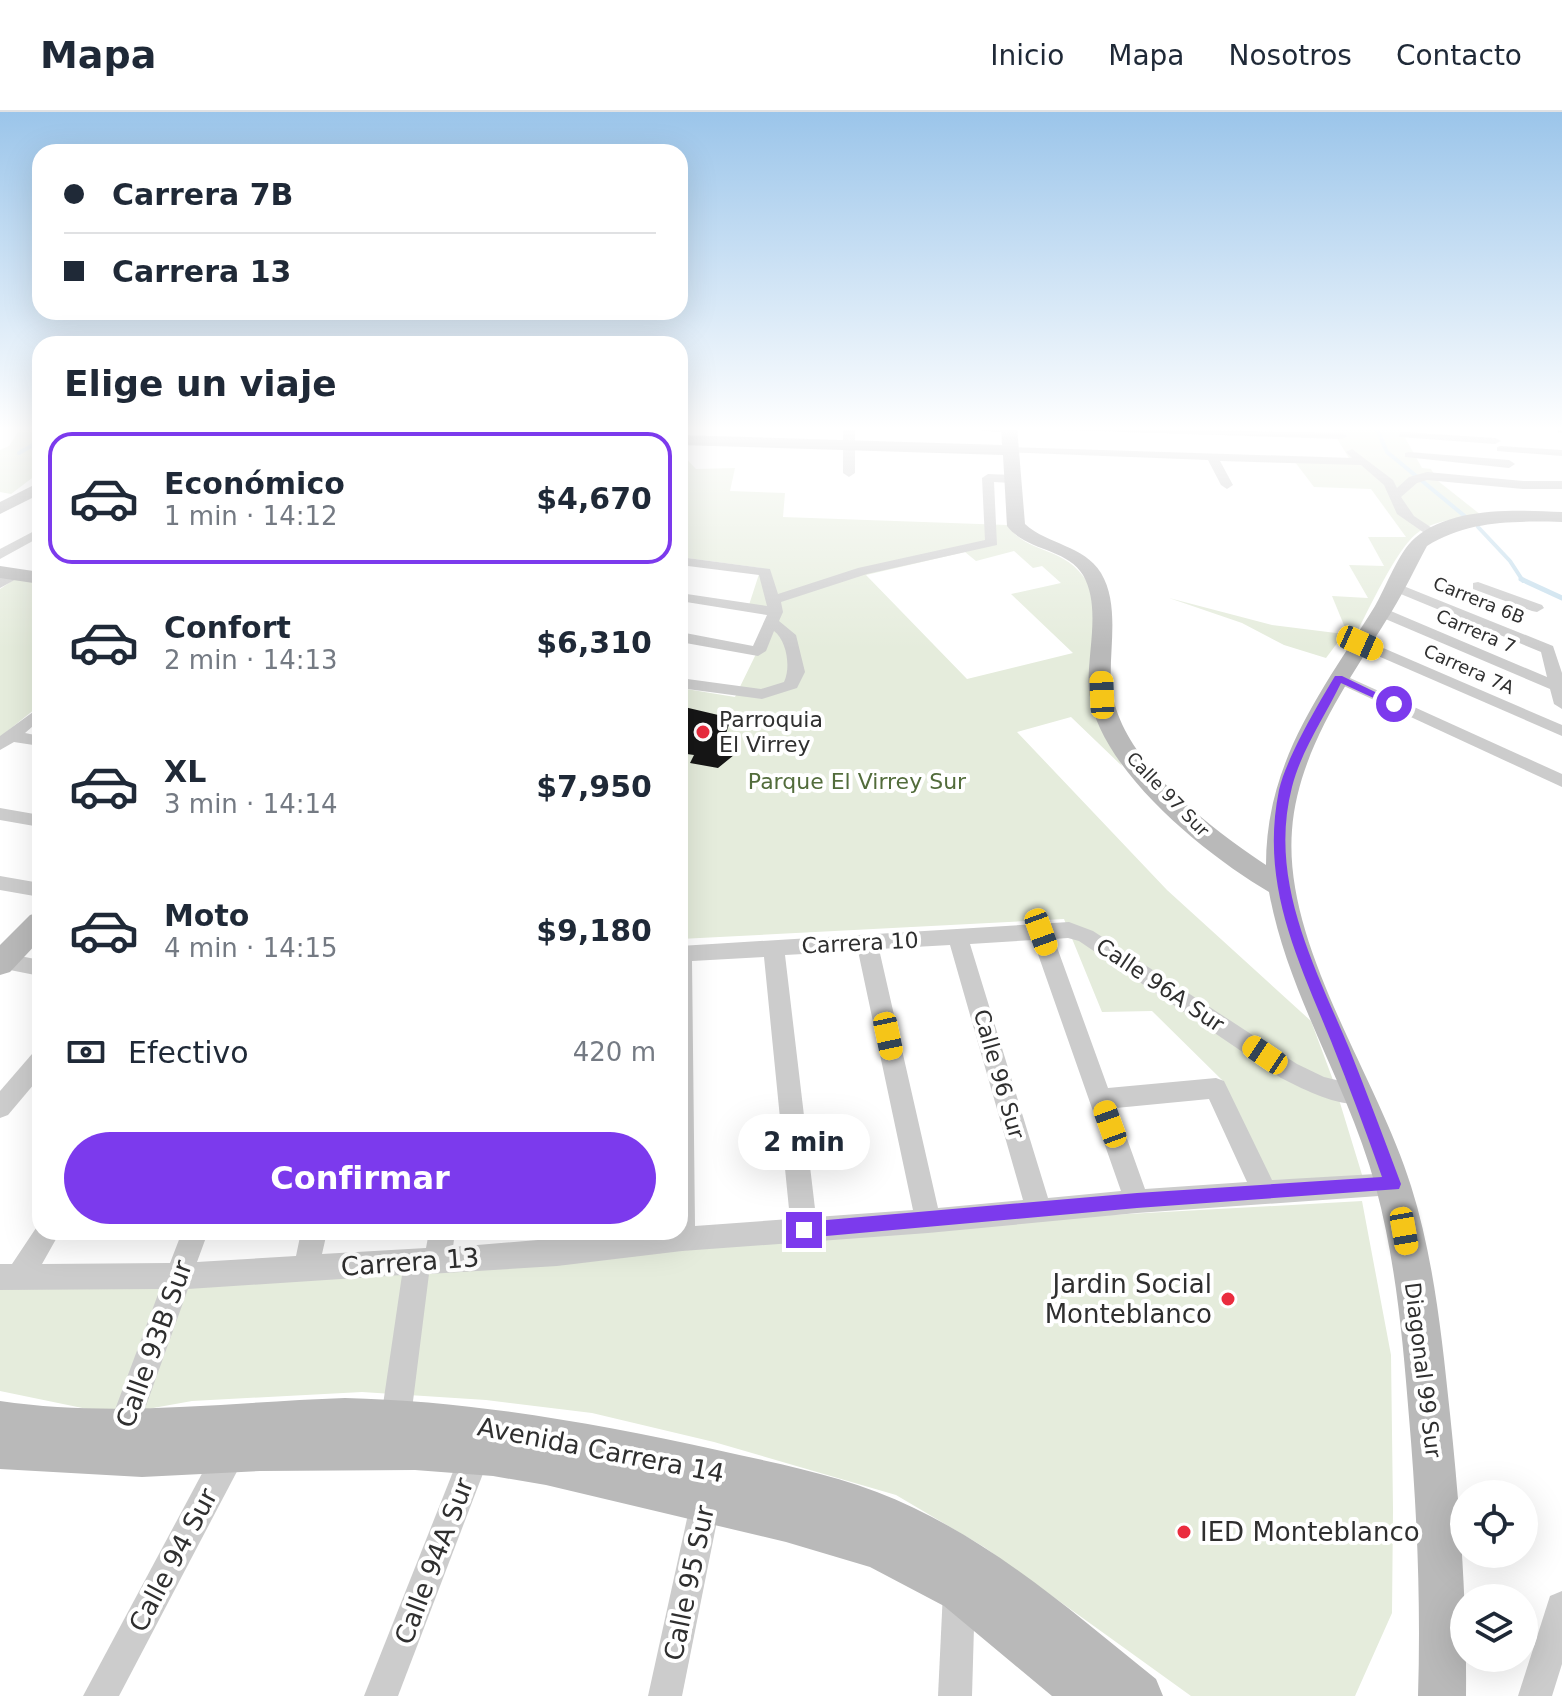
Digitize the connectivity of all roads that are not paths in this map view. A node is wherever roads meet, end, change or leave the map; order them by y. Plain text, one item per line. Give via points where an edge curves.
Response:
1 (989, 501) edge
2 (1015, 501) edge
3 (1397, 501) edge
4 (1562, 517) edge
5 (1433, 535) junction
6 (32, 537) edge
7 (0, 555) edge
8 (688, 562) edge
9 (688, 598) edge
10 (1388, 600) junction
11 (1537, 608) dead end
12 (774, 611) junction
13 (1469, 618) junction
14 (688, 638) edge
15 (1360, 643) junction
16 (1339, 678) junction
17 (688, 684) edge
18 (1556, 686) junction
19 (1562, 704) edge
20 (32, 719) edge
21 (1562, 731) edge
22 (6, 740) edge
23 (32, 741) edge
24 (1562, 781) edge
25 (0, 814) edge
26 (32, 820) edge
27 (0, 883) edge
28 (1281, 886) junction
29 (32, 889) edge
30 (32, 930) edge
31 (1041, 932) junction
32 (958, 938) junction
33 (867, 943) junction
34 (774, 948) junction
35 (688, 953) edge
36 (1, 962) edge
37 (32, 967) edge
38 (32, 1070) edge
39 (1361, 1095) junction
40 (1100, 1099) junction
41 (0, 1108) edge
42 (1393, 1184) junction
43 (1265, 1193) junction
44 (1137, 1201) junction
45 (1039, 1211) junction
46 (928, 1221) junction
47 (804, 1230) junction
48 (688, 1239) edge
49 (40, 1240) edge
50 (192, 1240) edge
51 (312, 1240) edge
52 (438, 1240) edge
53 (651, 1240) edge
54 (558, 1243) edge
55 (428, 1260) junction
56 (306, 1269) junction
57 (181, 1276) junction
58 (9, 1278) edge
59 (3, 1434) edge
60 (394, 1435) junction
61 (238, 1437) junction
62 (481, 1440) junction
63 (118, 1444) junction
64 (709, 1486) junction
65 (960, 1573) junction
66 (1562, 1608) edge
67 (1444, 1646) junction
68 (100, 1696) edge
69 (381, 1696) edge
70 (665, 1696) edge
71 (955, 1696) edge
72 (1090, 1696) edge
73 (1139, 1696) edge
74 (1419, 1696) edge
75 (1442, 1696) edge
76 (1535, 1696) edge

1 - 12 street via 992,542 863,571
2 - 28 street, Calle 97 Sur via 1018,529 1078,558 1094,578 1102,695 1127,752 1154,785 1228,854
3 - 5 street via 1409,519
4 - 5 street via 1457,525
5 - 10 street, Diagonal 99 Sur via 1420,543
6 - 7 street
8 - 12 street via 765,572
9 - 12 street
10 - 13 street, Carrera 6B
10 - 15 street, Diagonal 99 Sur
10 - 18 street, Carrera 7
11 - 13 street via 1479,580
12 - 14 street via 758,651
12 - 17 street via 788,635 797,672 791,685 762,694
13 - 18 street, Carrera 6B via 1548,649
15 - 16 street, Diagonal 99 Sur
15 - 21 street, Carrera 7A
16 - 24 street
16 - 28 street, Diagonal 99 Sur via 1285,789 1279,832
18 - 19 street
20 - 22 street
22 - 23 street
25 - 26 street
27 - 29 street
28 - 39 street, Diagonal 99 Sur via 1311,979
30 - 36 street
31 - 32 street, Carrera 10
31 - 39 street, Calle 96A Sur via 1069,930 1086,936 1289,1071 1320,1086
31 - 40 street
32 - 33 street, Carrera 10
32 - 45 street, Calle 96 Sur
33 - 34 street, Carrera 10
33 - 46 street
34 - 35 street, Carrera 10
34 - 47 street
36 - 37 street
38 - 41 street
39 - 42 street, Diagonal 99 Sur
40 - 43 street via 1216,1088
40 - 44 street
42 - 43 street, Carrera 13
42 - 67 street, Diagonal 99 Sur via 1424,1350 1440,1511
43 - 44 street, Carrera 13
44 - 45 street, Carrera 13
45 - 46 street, Carrera 13
46 - 47 street, Carrera 13
47 - 48 street, Carrera 13
49 - 58 street
50 - 57 street, Calle 93B Sur
51 - 56 street
52 - 55 street
53 - 54 street, Carrera 13
54 - 55 street, Carrera 13
55 - 56 street, Carrera 13
55 - 60 street
56 - 57 street, Carrera 13
57 - 58 street, Carrera 13
57 - 63 street, Calle 93B Sur
59 - 63 street, Avenida Carrera 14
60 - 61 street, Avenida Carrera 14
60 - 62 street, Avenida Carrera 14
61 - 63 street, Avenida Carrera 14
61 - 68 street, Calle 94 Sur
62 - 64 street, Avenida Carrera 14 via 546,1464
62 - 69 street, Calle 94A Sur
64 - 65 street, Avenida Carrera 14
64 - 70 street, Calle 95 Sur
65 - 71 street
65 - 72 street, Avenida Carrera 14
65 - 73 street, Avenida Carrera 14
66 - 76 street
67 - 74 street, Diagonal 99 Sur
67 - 75 street, Diagonal 99 Sur

